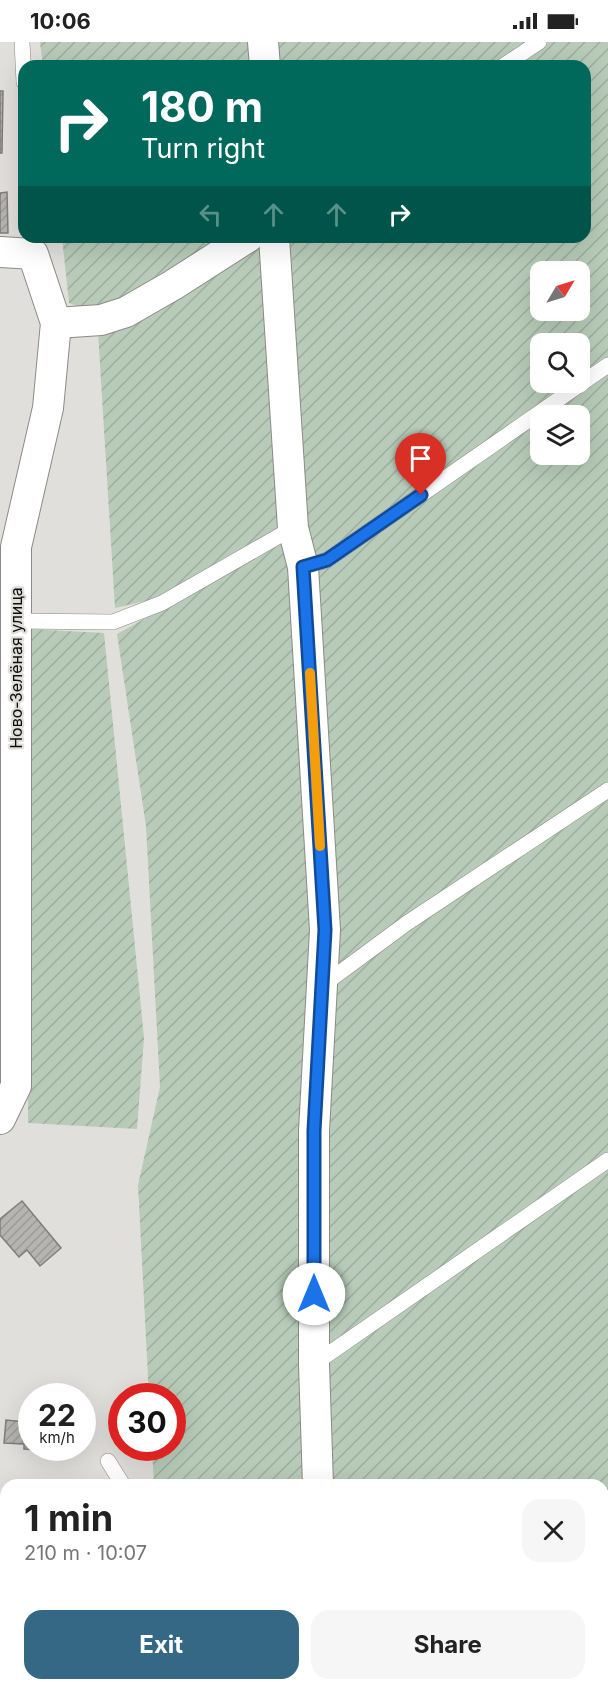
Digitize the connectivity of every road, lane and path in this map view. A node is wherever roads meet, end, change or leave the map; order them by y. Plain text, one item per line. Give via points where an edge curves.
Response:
1 (22, 42) edge
2 (263, 42) edge
3 (539, 42) edge
4 (23, 60) edge
5 (264, 60) edge
6 (512, 60) edge
7 (239, 243) edge
8 (274, 243) edge
9 (32, 245) edge
10 (0, 252) edge
11 (56, 323) junction
12 (608, 365) edge
13 (293, 528) junction
14 (303, 567) junction
15 (16, 621) junction
16 (608, 790) edge
17 (323, 985) junction
18 (0, 1119) edge
19 (608, 1160) edge
20 (314, 1364) junction
21 (108, 1461) dead end
22 (119, 1479) edge
23 (318, 1479) edge

1 - 4 lane
2 - 5 street
3 - 6 lane
7 - 11 street via 126,312 101,320
8 - 13 street
9 - 10 street, Ново-Зелёная улица
9 - 11 street, Ново-Зелёная улица
11 - 15 street, Ново-Зелёная улица via 48,408 16,547
12 - 14 lane via 327,560
13 - 14 street
13 - 15 lane via 162,603 113,622
14 - 17 street via 325,930
15 - 18 street, Ново-Зелёная улица via 16,1086
16 - 17 lane via 407,923
17 - 20 street via 314,1131
19 - 20 lane
20 - 23 street
21 - 22 lane

